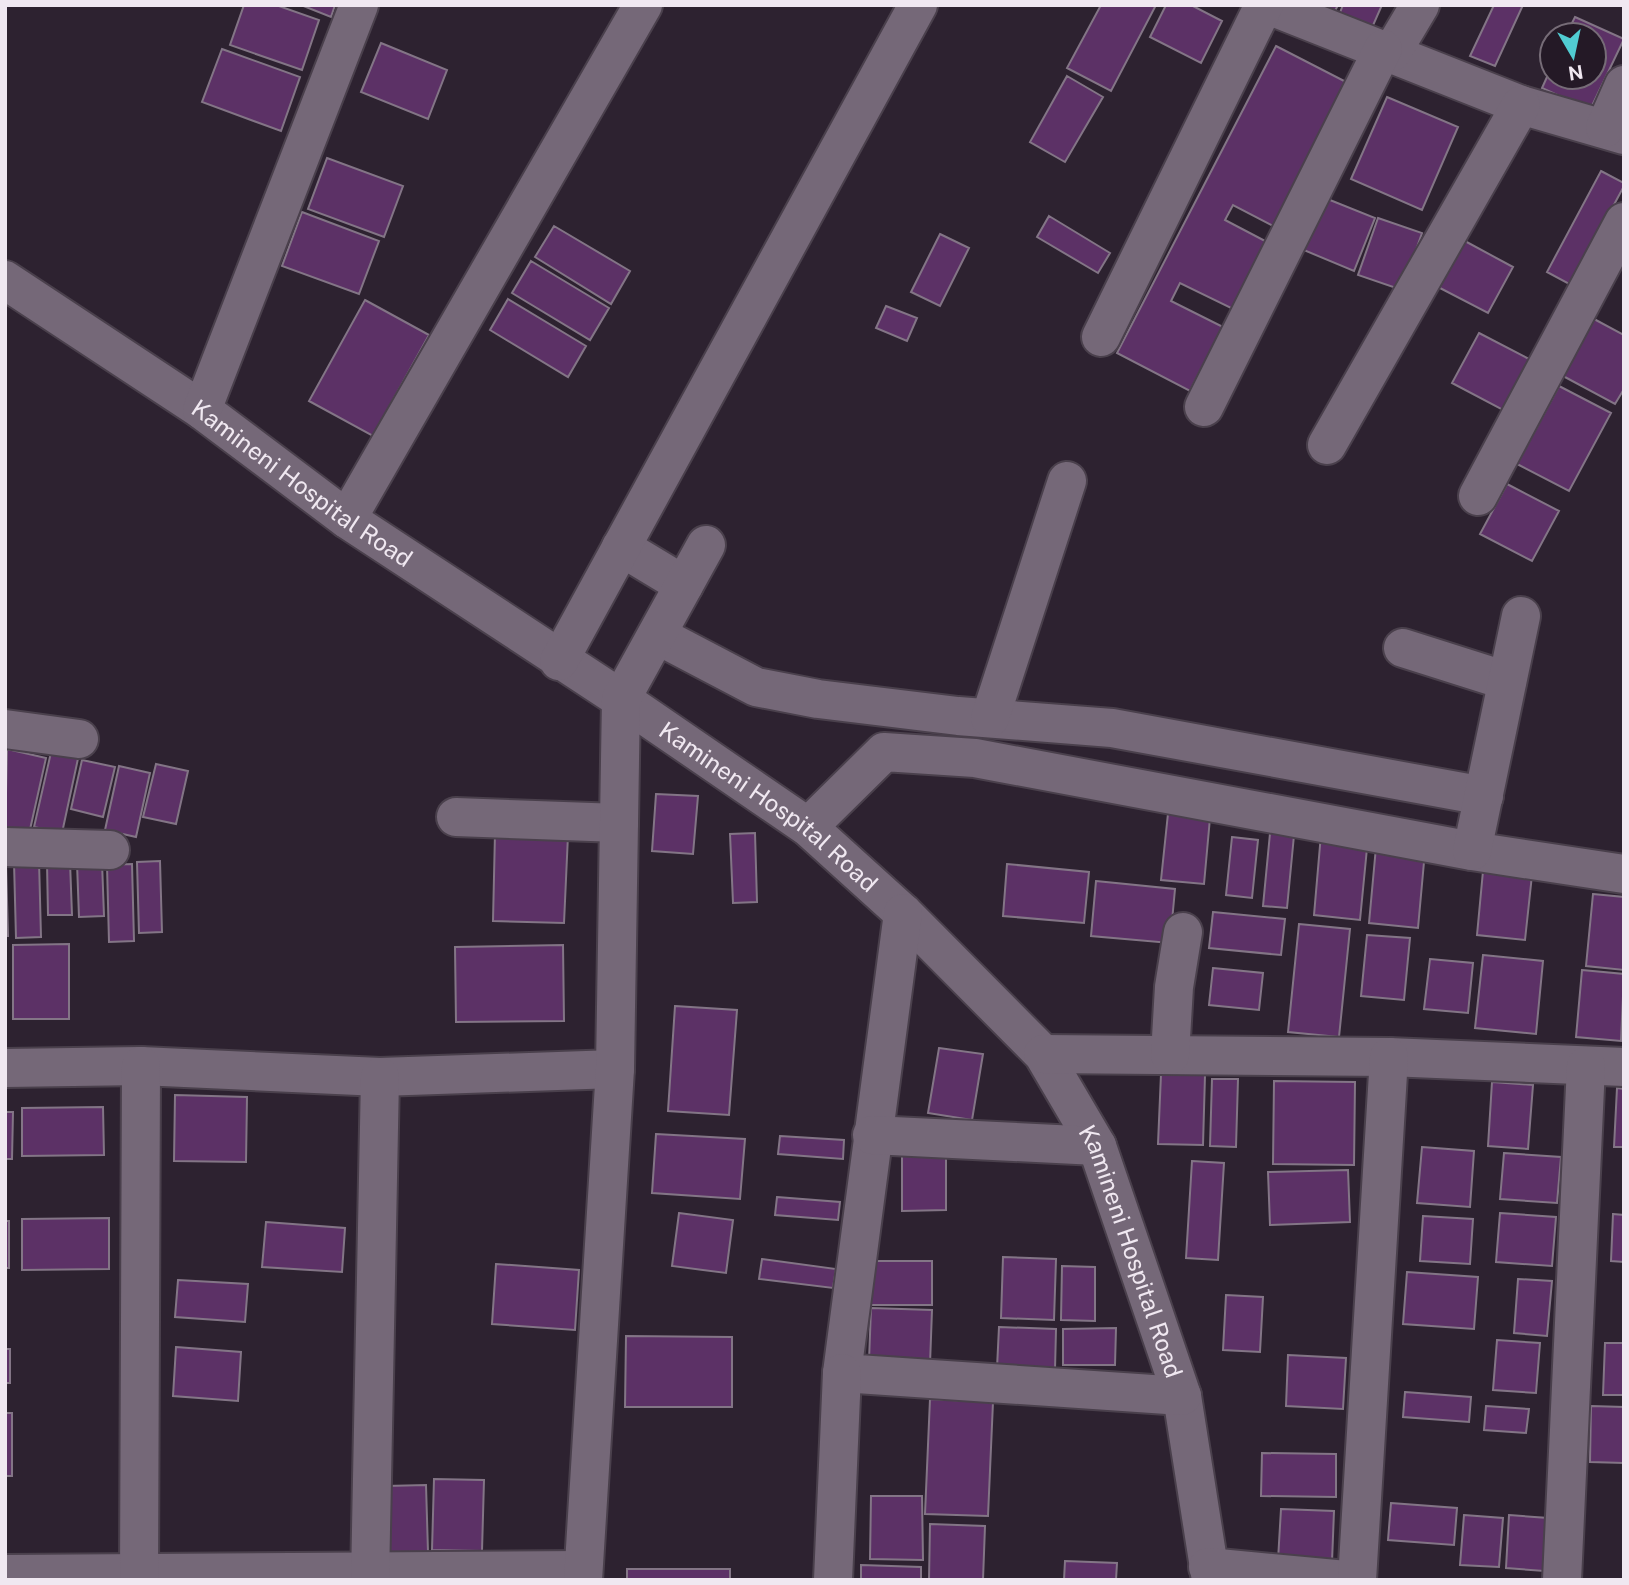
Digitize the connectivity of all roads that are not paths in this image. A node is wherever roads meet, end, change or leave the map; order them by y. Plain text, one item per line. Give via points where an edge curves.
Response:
1 (359, 5) edge
2 (643, 5) edge
3 (918, 5) edge
4 (1266, 5) edge
5 (1420, 5) edge
6 (1388, 51) junction
7 (1624, 85) edge
8 (1521, 105) junction
9 (1614, 131) edge
10 (1624, 222) edge
11 (5, 280) edge
12 (1101, 337) dead end
13 (1204, 407) dead end
14 (202, 410) junction
15 (1327, 445) dead end
16 (1067, 481) dead end
17 (1478, 496) dead end
18 (347, 519) junction
19 (706, 545) dead end
20 (621, 547) junction
21 (684, 585) junction
22 (1521, 617) dead end
23 (657, 635) junction
24 (1403, 649) dead end
25 (559, 660) junction
26 (1507, 681) junction
27 (621, 699) junction
28 (990, 718) junction
29 (5, 729) edge
30 (79, 739) dead end
31 (1484, 796) junction
32 (456, 817) dead end
33 (619, 823) junction
34 (808, 827) junction
35 (5, 847) edge
36 (110, 850) dead end
37 (1472, 851) junction
38 (1624, 874) edge
39 (903, 913) junction
40 (1183, 932) dead end
41 (1043, 1054) junction
42 (1170, 1055) junction
43 (1389, 1057) junction
44 (141, 1066) junction
45 (1586, 1066) junction
46 (1624, 1067) edge
47 (5, 1068) edge
48 (615, 1069) junction
49 (380, 1077) junction
50 (872, 1135) junction
51 (1097, 1146) junction
52 (842, 1373) junction
53 (1182, 1396) junction
54 (1210, 1573) edge
55 (5, 1574) edge
56 (583, 1575) edge
57 (369, 1576) edge
58 (139, 1577) edge
59 (833, 1580) edge
60 (1346, 1580) edge
61 (1357, 1580) edge
62 (1562, 1580) edge

1 - 14 street
2 - 18 street
3 - 20 street
4 - 6 street
4 - 12 street
5 - 6 street
6 - 8 street
6 - 13 street
7 - 9 street
8 - 9 street
8 - 15 street
10 - 17 street
11 - 14 street, Kamineni Hospital Road
14 - 18 street, Kamineni Hospital Road
16 - 28 street
18 - 25 street, Kamineni Hospital Road
19 - 21 street
20 - 21 street
20 - 25 street
21 - 23 street
22 - 26 street
23 - 27 street
23 - 28 street via 756,687 818,699
24 - 26 street
25 - 27 street, Kamineni Hospital Road
26 - 31 street
27 - 33 street
27 - 34 street, Kamineni Hospital Road
28 - 31 street via 1112,728
29 - 30 street
31 - 37 street
32 - 33 street
33 - 48 street
34 - 37 street via 884,752 975,758
34 - 39 street, Kamineni Hospital Road
35 - 36 street
37 - 38 street
39 - 41 street, Kamineni Hospital Road
39 - 50 street
40 - 42 street
41 - 42 street
41 - 51 street, Kamineni Hospital Road
42 - 43 street
43 - 45 street
43 - 61 street
44 - 47 street
44 - 49 street
44 - 58 street
45 - 46 street
45 - 62 street
48 - 49 street
48 - 56 street
49 - 57 street
50 - 51 street
50 - 52 street
51 - 53 street, Kamineni Hospital Road
52 - 53 street
52 - 59 street
53 - 54 street, Kamineni Hospital Road
54 - 60 street
55 - 58 street
56 - 57 street
57 - 58 street

